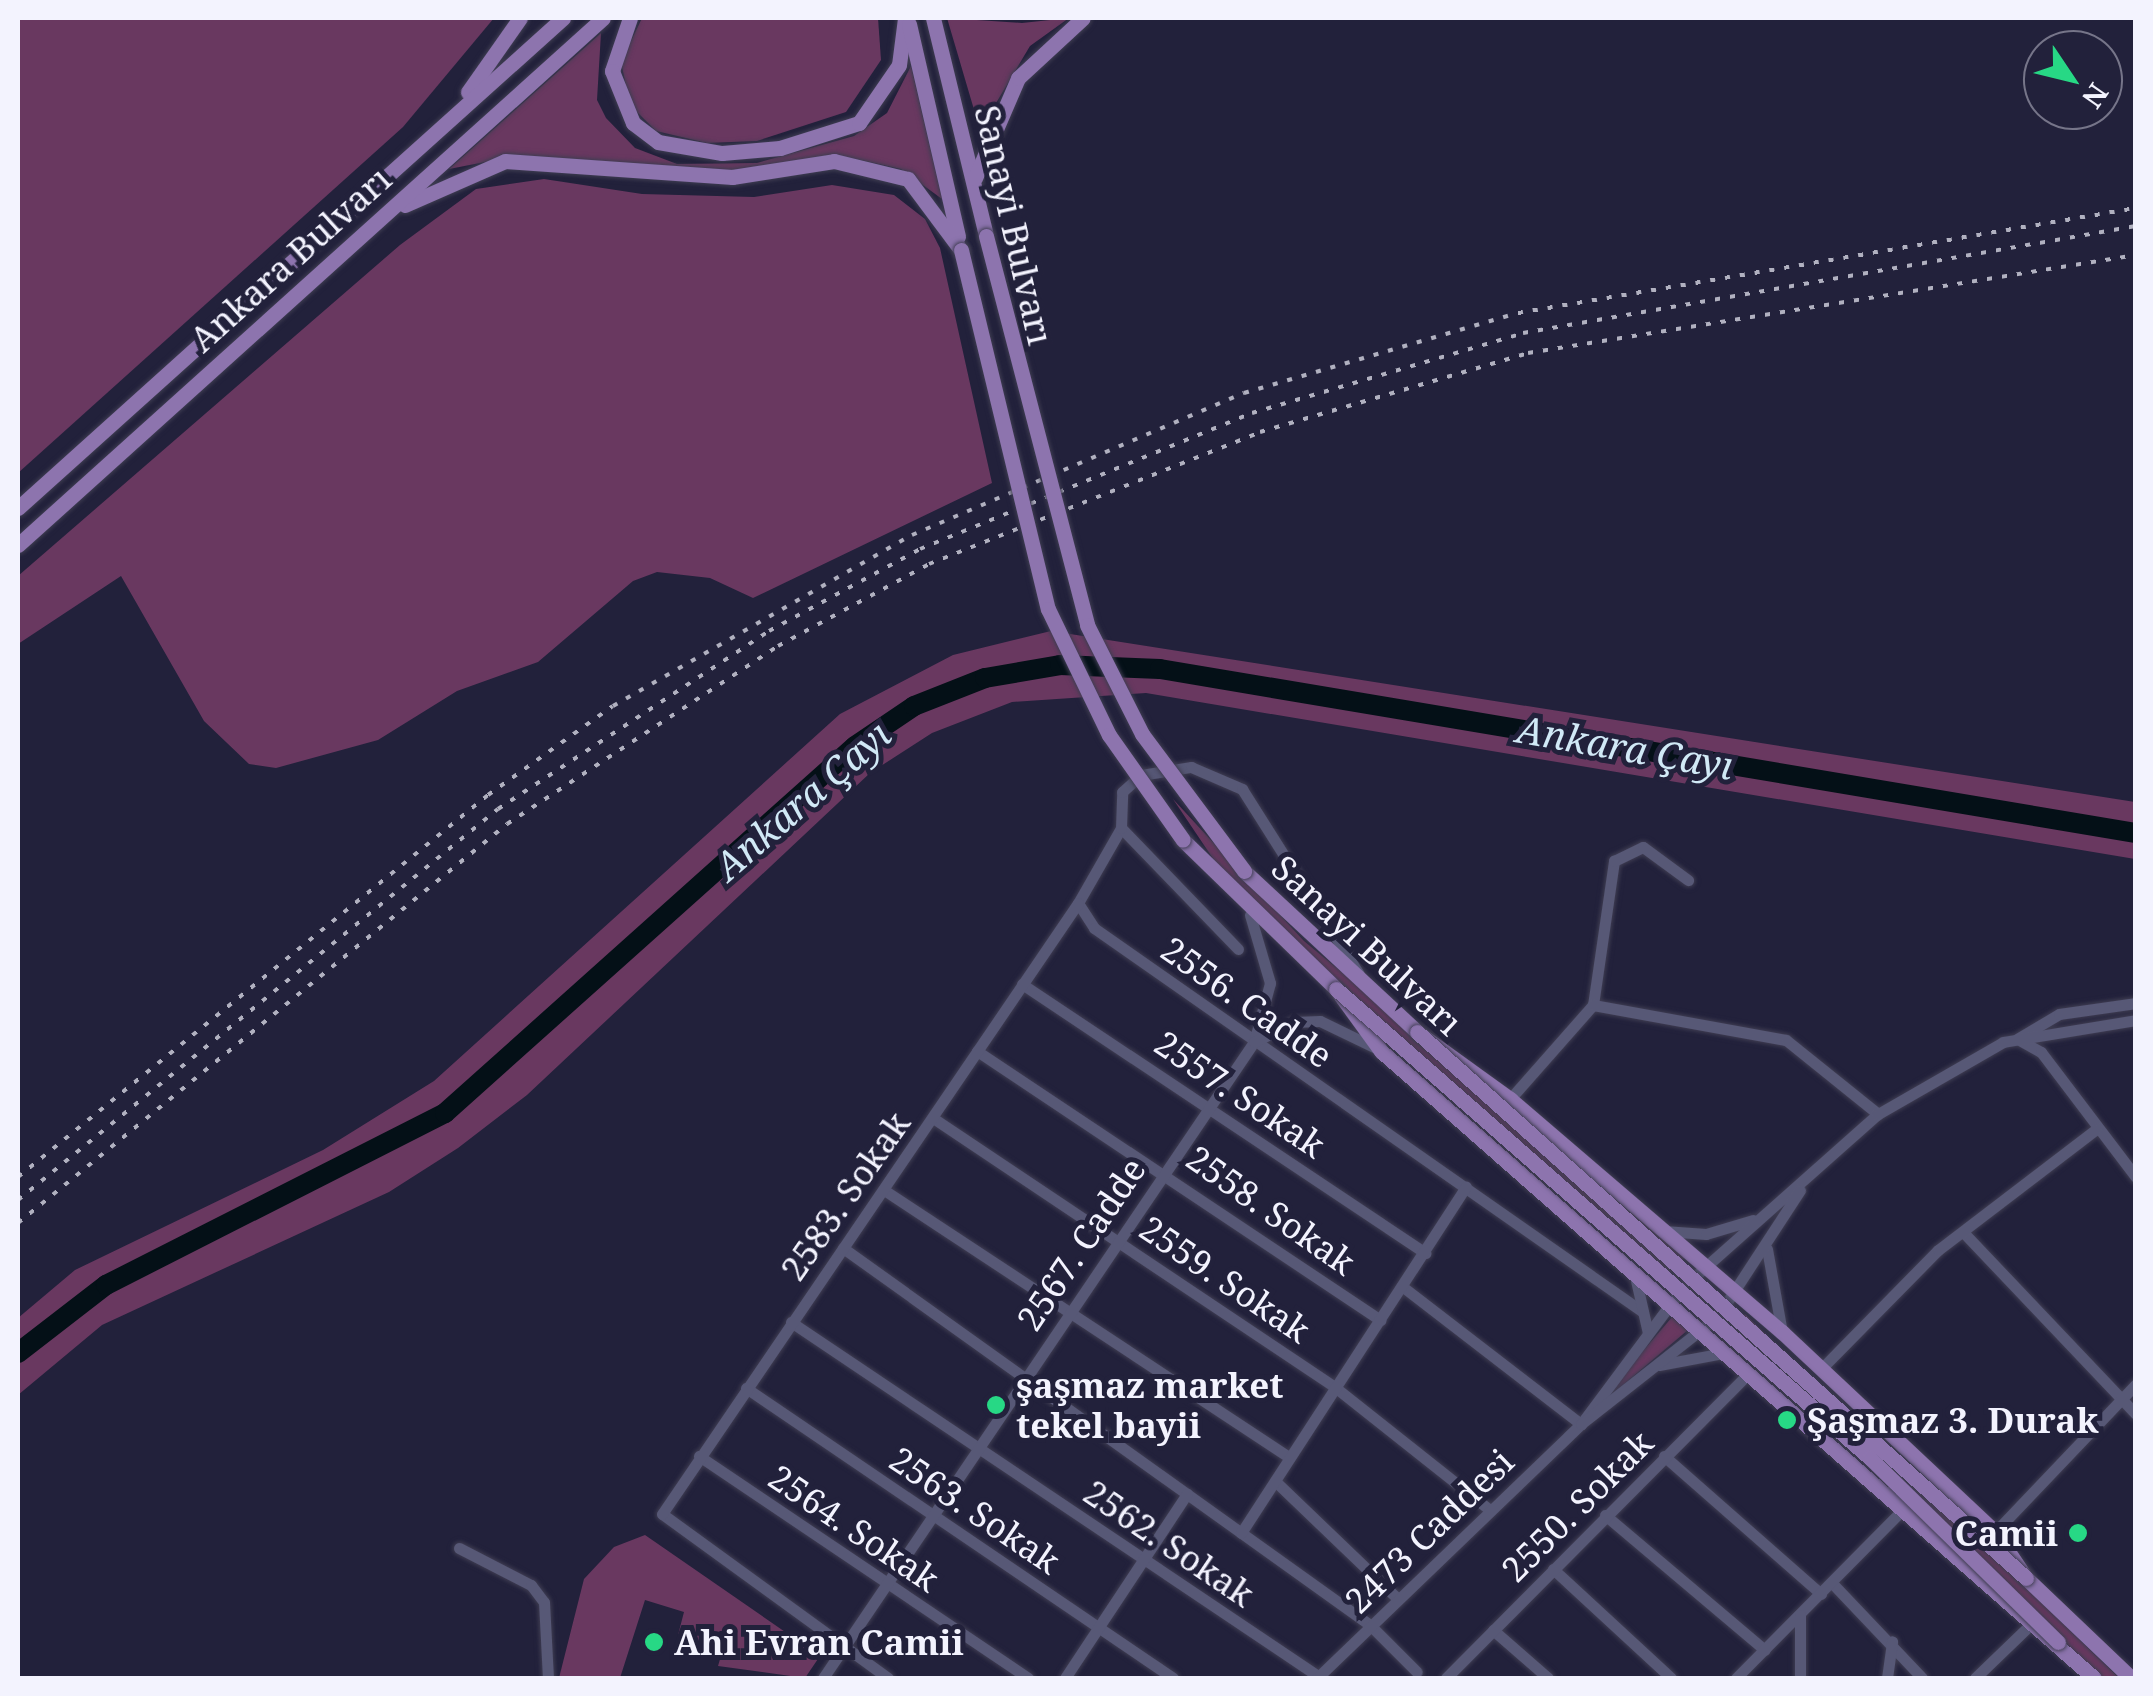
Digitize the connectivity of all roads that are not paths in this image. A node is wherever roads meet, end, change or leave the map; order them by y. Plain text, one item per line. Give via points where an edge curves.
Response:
1 (520, 18) edge
2 (563, 18) edge
3 (602, 18) edge
4 (630, 18) edge
5 (906, 18) edge
6 (933, 18) edge
7 (1083, 18) edge
8 (446, 121) junction
9 (974, 182) junction
10 (384, 216) junction
11 (961, 250) junction
12 (18, 508) edge
13 (18, 545) edge
14 (1121, 828) junction
15 (1688, 880) dead end
16 (1078, 903) junction
17 (1250, 915) junction
18 (1238, 950) dead end
19 (1363, 982) junction
20 (1022, 984) junction
21 (1336, 990) junction
22 (2136, 1002) edge
23 (1593, 1005) junction
24 (2136, 1020) edge
25 (1417, 1032) junction
26 (2017, 1039) junction
27 (1254, 1042) junction
28 (978, 1051) junction
29 (1381, 1051) junction
30 (1510, 1098) junction
31 (1208, 1105) junction
32 (1878, 1114) junction
33 (933, 1118) junction
34 (2096, 1129) junction
35 (1164, 1170) junction
36 (2136, 1178) edge
37 (1802, 1186) junction
38 (1466, 1187) junction
39 (884, 1190) junction
40 (1762, 1217) junction
41 (1661, 1228) junction
42 (1963, 1232) junction
43 (1118, 1239) junction
44 (1768, 1246) junction
45 (843, 1248) junction
46 (1426, 1253) junction
47 (1705, 1266) junction
48 (1632, 1273) junction
49 (1403, 1287) junction
50 (1737, 1293) junction
51 (1669, 1304) junction
52 (1070, 1312) junction
53 (1643, 1312) junction
54 (1381, 1320) junction
55 (790, 1322) junction
56 (1699, 1331) junction
57 (1648, 1332) junction
58 (1784, 1334) junction
59 (1723, 1353) junction
60 (1655, 1366) junction
61 (1821, 1369) junction
62 (1749, 1373) junction
63 (1025, 1378) junction
64 (2136, 1384) edge
65 (746, 1388) junction
66 (1336, 1388) junction
67 (2118, 1395) junction
68 (2136, 1414) edge
69 (1581, 1424) junction
70 (978, 1448) junction
71 (700, 1456) junction
72 (1664, 1456) junction
73 (1290, 1458) junction
74 (1275, 1481) junction
75 (1187, 1494) junction
76 (1490, 1510) junction
77 (1902, 1510) junction
78 (933, 1515) junction
79 (1606, 1515) junction
80 (1994, 1532) junction
81 (1241, 1533) junction
82 (459, 1548) dead end
83 (1144, 1559) junction
84 (1552, 1569) junction
85 (2026, 1578) junction
86 (1832, 1583) junction
87 (888, 1584) junction
88 (1821, 1594) junction
89 (1397, 1598) junction
90 (1800, 1615) junction
91 (1370, 1625) junction
92 (1098, 1628) junction
93 (2027, 1628) junction
94 (1493, 1630) junction
95 (1892, 1642) junction
96 (2058, 1642) junction
97 (844, 1648) junction
98 (1765, 1650) junction
99 (1417, 1672) dead end
100 (1318, 1677) edge
101 (548, 1678) edge
102 (823, 1678) edge
103 (888, 1678) edge
104 (1028, 1678) edge
105 (1065, 1678) edge
106 (1173, 1678) edge
107 (1446, 1678) edge
108 (1548, 1678) edge
109 (1671, 1678) edge
110 (1736, 1678) edge
111 (1800, 1678) edge
112 (1887, 1678) edge
113 (1922, 1678) edge
114 (1974, 1678) edge
115 (2094, 1678) edge
116 (2132, 1678) edge

1 - 8 main road
2 - 8 main road, Ankara Bulvarı
3 - 10 main road, Ankara Bulvarı
4 - 5 main road via 612,71 633,123 658,142 722,153 780,148 859,123 900,65
5 - 11 main road, Sanayi Bulvarı
6 - 9 main road, Sanayi Bulvarı
7 - 9 main road via 1018,78
8 - 12 main road, Ankara Bulvarı
9 - 19 main road, Sanayi Bulvarı, bridge via 1087,626 1142,734 1244,871
10 - 11 main road via 505,161 732,177 834,162 908,179
10 - 13 main road, Ankara Bulvarı
11 - 17 main road, Sanayi Bulvarı, bridge via 1048,610 1109,736 1183,840
14 - 16 street
14 - 18 street
14 - 19 street via 1122,792 1154,769 1191,767 1230,780 1283,845
15 - 23 street via 1643,847 1614,861
16 - 20 street, 2583. Sokak
16 - 27 street, 2556. Cadde via 1094,928
17 - 21 main road, Sanayi Bulvarı
17 - 27 street via 1270,983
19 - 25 main road, Sanayi Bulvarı
20 - 28 street, 2583. Sokak
20 - 31 street, 2557. Sokak
21 - 29 main road
21 - 96 main road, Sanayi Bulvarı, bridge via 1870,1458
22 - 26 street, 2473 Caddesi via 2059,1014
23 - 30 street
23 - 32 street via 1786,1040
24 - 26 street, 2473 Caddesi
25 - 30 main road
25 - 85 main road, Sanayi Bulvarı, bridge
26 - 32 street, 2473 Caddesi
26 - 34 street via 2041,1052
27 - 29 street via 1294,1022 1320,1022
27 - 31 street, 2567. Cadde
27 - 38 street, 2556. Cadde
28 - 33 street, 2583. Sokak
28 - 35 street, 2558. Sokak
29 - 48 main road
30 - 41 main road
31 - 35 street, 2567. Cadde
31 - 46 street, 2557. Sokak
32 - 37 street, 2473 Caddesi
33 - 39 street, 2583. Sokak
33 - 43 street, 2559. Sokak
34 - 36 street
34 - 42 street
35 - 43 street, 2567. Cadde
35 - 54 street, 2558. Sokak
37 - 40 street, 2473 Caddesi
37 - 44 street, 2473 Caddesi
38 - 46 street
38 - 53 street, 2556. Cadde
39 - 45 street, 2583. Sokak
39 - 52 street
40 - 41 street via 1706,1234
40 - 47 street, 2473 Caddesi
41 - 47 main road
41 - 48 main road via 1662,1260
42 - 61 street
42 - 67 street
43 - 52 street, 2567. Cadde
43 - 66 street, 2559. Sokak
44 - 50 street, 2473 Caddesi
44 - 58 street
45 - 55 street, 2583. Sokak
45 - 63 street
46 - 49 street
47 - 50 main road
47 - 51 street, 2473 Caddesi
48 - 51 main road
48 - 53 street
49 - 54 street
49 - 69 street
50 - 56 street, 2473 Caddesi
50 - 58 main road
51 - 56 main road
51 - 57 street, 2473 Caddesi
52 - 63 street, 2567. Cadde
52 - 73 street
53 - 57 street
54 - 66 street
55 - 65 street, 2583. Sokak
55 - 70 street, 2562. Sokak
56 - 59 main road
56 - 60 street, 2473 Caddesi
57 - 69 street, 2473 Caddesi
58 - 61 main road
58 - 62 main road via 1752,1345
59 - 60 street
59 - 62 main road
60 - 69 street, 2473 Caddesi
61 - 80 main road
62 - 72 street, 2550. Sokak
62 - 77 main road
63 - 70 street, 2567. Cadde
63 - 75 street
64 - 67 street
65 - 71 street, 2583. Sokak
65 - 78 street, 2563. Sokak
66 - 73 street
66 - 76 street, 2559. Sokak
67 - 68 street
67 - 80 street
69 - 76 street, 2473 Caddesi
70 - 78 street, 2567. Cadde
70 - 83 street, 2562. Sokak
71 - 87 street, 2564. Sokak
71 - 97 street, 2583. Sokak via 662,1522
72 - 79 street, 2550. Sokak
72 - 88 street
73 - 74 street
74 - 81 street
74 - 89 street
75 - 81 street
75 - 83 street
76 - 89 street, 2473 Caddesi
77 - 86 street
77 - 93 main road
78 - 87 street, 2567. Cadde
78 - 92 street, 2563. Sokak
79 - 84 street, 2550. Sokak
79 - 98 street
80 - 85 main road
81 - 91 street
82 - 101 street via 531,1585 544,1602
83 - 92 street
83 - 100 street, 2562. Sokak
84 - 94 street, 2550. Sokak
84 - 109 street
85 - 116 main road, Sanayi Bulvarı
86 - 88 street
86 - 95 street
87 - 97 street, 2567. Cadde
87 - 104 street, 2564. Sokak
88 - 90 street
89 - 91 street, 2473 Caddesi
90 - 98 street
90 - 111 street
91 - 99 street
91 - 100 street, 2473 Caddesi
92 - 105 street
92 - 106 street, 2563. Sokak
93 - 96 main road
93 - 114 street
94 - 107 street, 2550. Sokak
94 - 108 street
95 - 112 street
95 - 113 street
96 - 115 main road, Sanayi Bulvarı
97 - 102 street, 2567. Cadde
97 - 103 street
98 - 110 street

